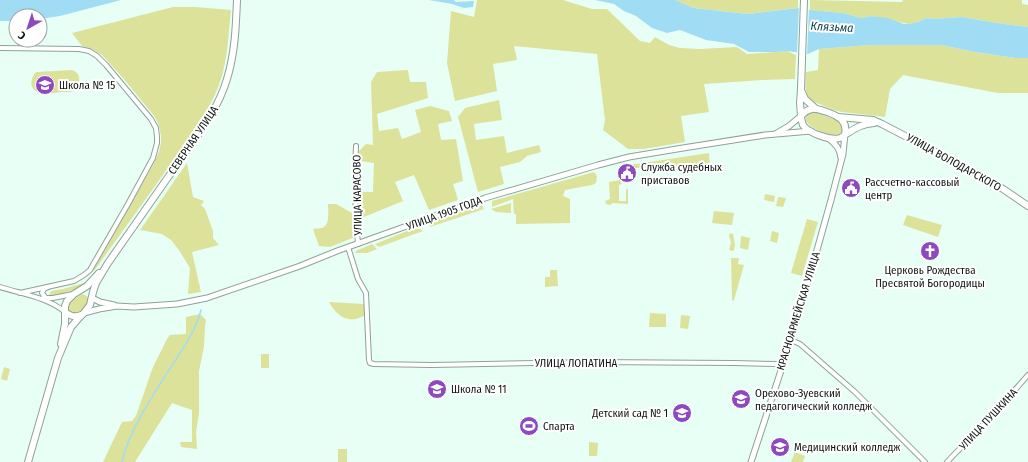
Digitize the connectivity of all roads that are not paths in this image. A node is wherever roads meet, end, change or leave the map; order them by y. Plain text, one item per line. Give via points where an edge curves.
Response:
1 (238, 0) edge
2 (804, 0) edge
3 (0, 48) edge
4 (801, 89) junction
5 (816, 109) junction
6 (801, 116) junction
7 (838, 117) junction
8 (877, 122) junction
9 (811, 131) junction
10 (776, 134) junction
11 (846, 134) junction
12 (828, 138) junction
13 (356, 146) dead end
14 (842, 160) junction
15 (1028, 206) edge
16 (358, 244) junction
17 (348, 247) junction
18 (108, 263) junction
19 (50, 286) junction
20 (0, 287) edge
21 (95, 287) junction
22 (20, 293) junction
23 (75, 293) junction
24 (40, 298) junction
25 (48, 298) junction
26 (92, 298) junction
27 (100, 302) junction
28 (117, 306) junction
29 (65, 312) junction
30 (83, 314) junction
31 (791, 340) junction
32 (58, 358) junction
33 (783, 365) junction
34 (1028, 375) edge
35 (28, 462) edge
36 (751, 462) edge
37 (925, 462) edge
38 (947, 462) edge

1 - 18 main road, СЕВЕРНАЯ УЛИЦА via 231,67 217,105
2 - 4 main road
3 - 19 street, СЕВЕРНАЯ УЛИЦА via 89,51 121,81 156,128 158,143 153,158 90,270 74,281
4 - 5 main road via 805,99
4 - 6 main road
5 - 6 main road via 807,110
5 - 7 main road, УЛИЦА ВОЛОДАРСКОГО
6 - 9 main road via 804,126
6 - 10 street
7 - 8 main road, УЛИЦА ВОЛОДАРСКОГО
7 - 11 main road via 845,125
8 - 11 main road via 864,124
8 - 15 main road, УЛИЦА ВОЛОДАРСКОГО via 972,171
9 - 10 street, УЛИЦА 1905 ГОДА
9 - 12 main road
10 - 16 street, УЛИЦА 1905 ГОДА via 647,154 598,165 485,198
11 - 12 main road via 840,138
11 - 14 street, КРАСНОАРМЕЙСКАЯ УЛИЦА
12 - 14 street via 837,145
13 - 16 street, УЛИЦА КАРАСОВО
14 - 31 street, КРАСНОАРМЕЙСКАЯ УЛИЦА
16 - 17 street, УЛИЦА 1905 ГОДА
17 - 28 street, УЛИЦА 1905 ГОДА via 208,298 176,304
17 - 33 street, УЛИЦА ЛОПАТИНА via 358,279 366,292 370,363 404,365 592,362
18 - 21 main road, СЕВЕРНАЯ УЛИЦА
18 - 23 main road, СЕВЕРНАЯ УЛИЦА
19 - 22 street, СЕВЕРНАЯ УЛИЦА
19 - 25 street via 42,293
20 - 22 street
21 - 26 main road, СЕВЕРНАЯ УЛИЦА
21 - 27 street via 95,294
22 - 24 street
23 - 25 street
23 - 26 main road via 85,292
23 - 29 main road, СЕВЕРНАЯ УЛИЦА via 66,304
24 - 25 street
24 - 29 street
26 - 27 street, УЛИЦА 1905 ГОДА
26 - 30 main road, СЕВЕРНАЯ УЛИЦА
27 - 28 street, УЛИЦА 1905 ГОДА
28 - 30 street, УЛИЦА 1905 ГОДА
29 - 30 main road via 77,317
29 - 32 main road, СЕВЕРНАЯ УЛИЦА
30 - 32 main road, СЕВЕРНАЯ УЛИЦА via 71,327
31 - 33 street, КРАСНОАРМЕЙСКАЯ УЛИЦА
31 - 37 street via 800,344 855,392
32 - 35 main road, СЕВЕРНАЯ УЛИЦА
33 - 36 street, КРАСНОАРМЕЙСКАЯ УЛИЦА
34 - 38 street, УЛИЦА ПУШКИНА

